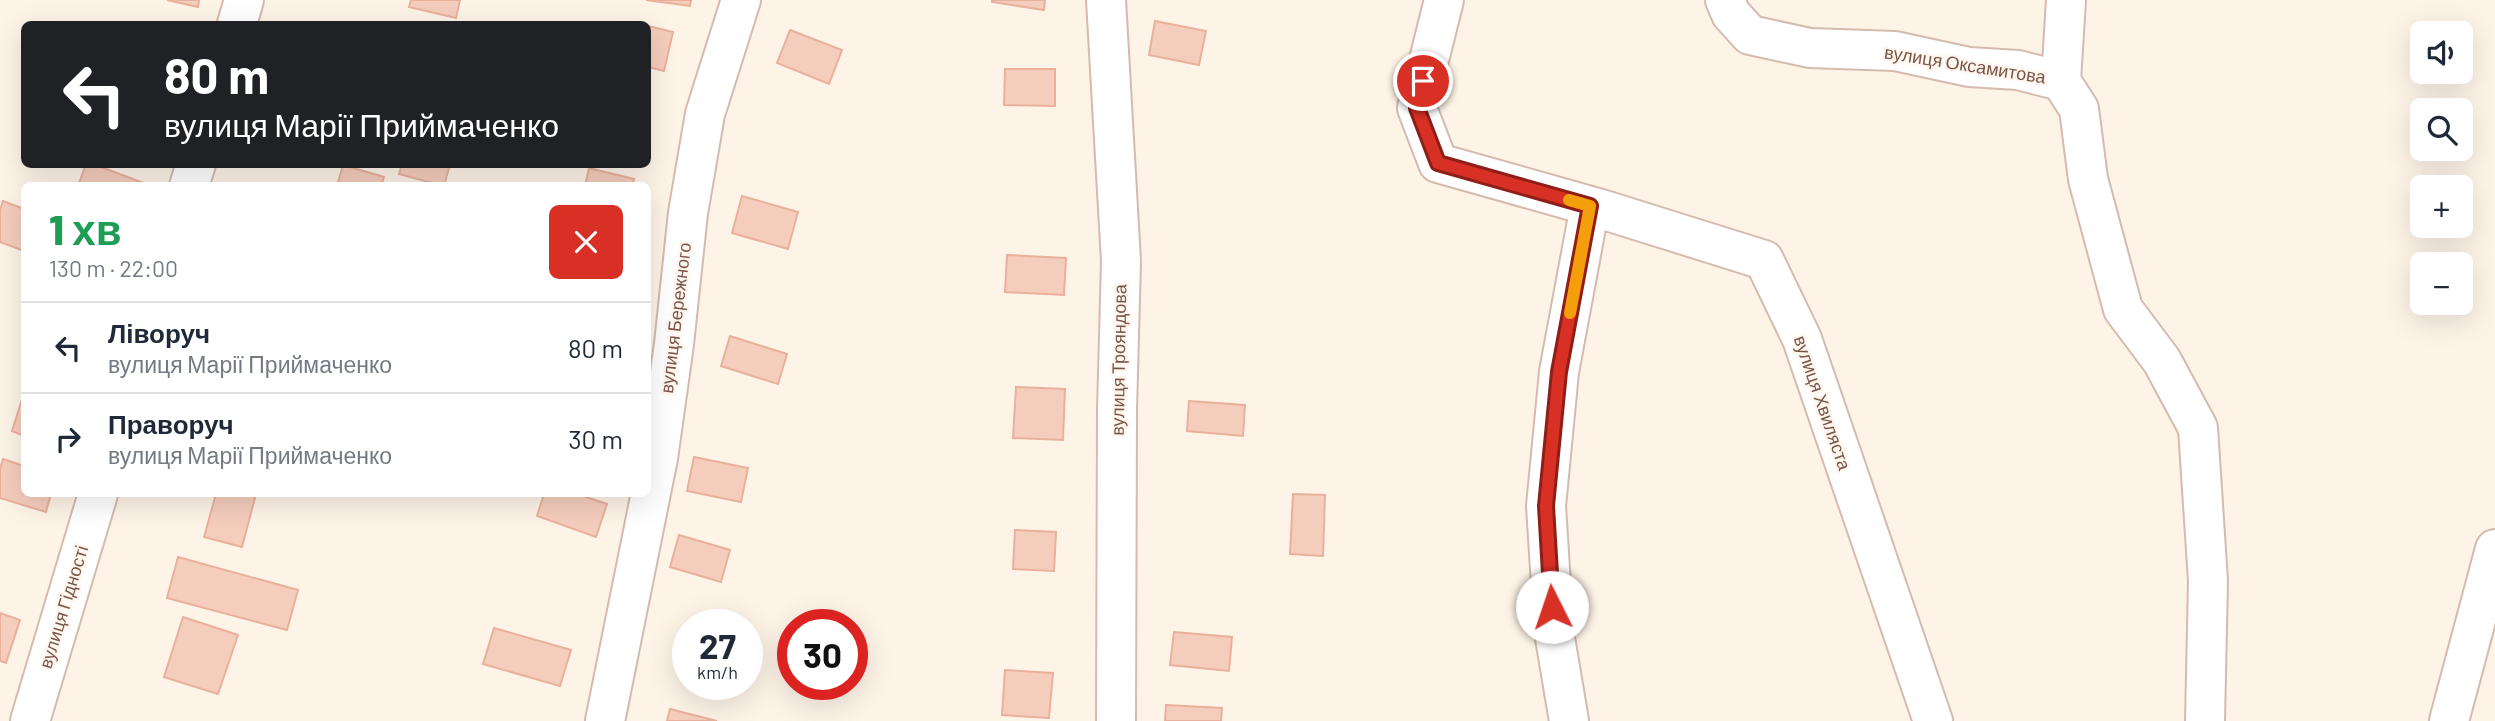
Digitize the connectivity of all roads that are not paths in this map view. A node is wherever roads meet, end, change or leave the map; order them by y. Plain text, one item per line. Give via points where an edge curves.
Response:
1 (244, 0) edge
2 (741, 0) edge
3 (1106, 0) edge
4 (1444, 0) edge
5 (1726, 0) edge
6 (2066, 0) edge
7 (238, 21) edge
8 (2060, 80) junction
9 (1590, 206) junction
10 (651, 493) edge
11 (97, 497) edge
12 (650, 497) edge
13 (2495, 549) edge
14 (30, 721) edge
15 (605, 721) edge
16 (1116, 721) edge
17 (1569, 721) edge
18 (1933, 721) edge
19 (2205, 721) edge
20 (2449, 721) edge

1 - 7 street
2 - 10 street, вулиця Бережного via 705,114
3 - 16 street, вулиця Трояндова via 1121,261
4 - 9 street, вулиця Хвиляста via 1417,108 1438,163
5 - 8 street, вулиця Оксамитова via 1731,14 1750,35 1810,48 1895,51
6 - 8 street, вулиця Оксамитова
8 - 19 street via 2079,109 2088,178 2123,309 2162,361 2198,428 2208,580
9 - 17 street via 1559,372 1546,506 1554,632
9 - 18 street, вулиця Хвиляста via 1763,260 1802,339
11 - 14 street, вулиця Гідності
12 - 15 street, вулиця Бережного
13 - 20 street

